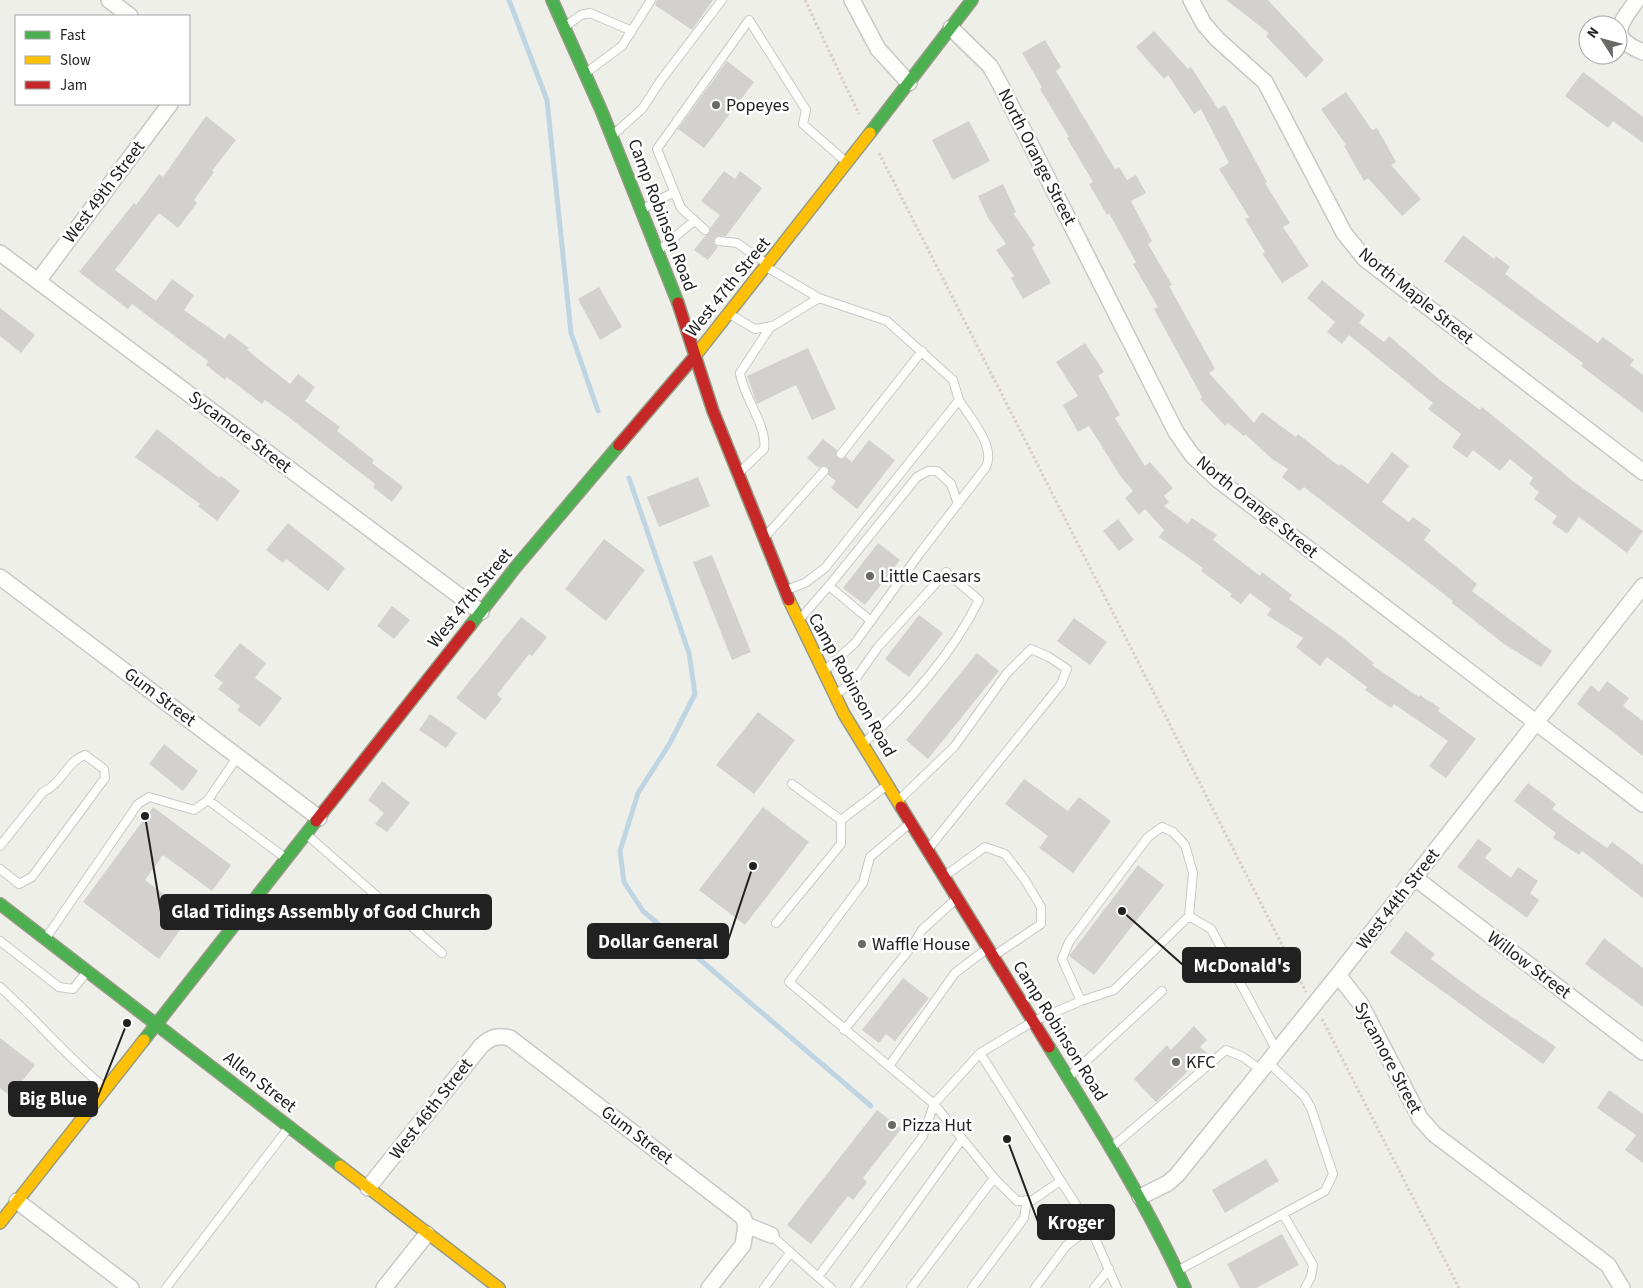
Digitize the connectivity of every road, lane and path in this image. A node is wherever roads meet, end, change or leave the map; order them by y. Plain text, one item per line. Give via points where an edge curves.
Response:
1 (109, 0) edge
2 (552, 0) edge
3 (651, 0) edge
4 (722, 0) edge
5 (805, 0) edge
6 (852, 0) edge
7 (972, 0) edge
8 (1191, 0) edge
9 (1637, 0) edge
10 (129, 15) edge
11 (565, 26) junction
12 (951, 28) junction
13 (632, 31) junction
14 (1643, 52) edge
15 (586, 72) junction
16 (909, 83) junction
17 (169, 105) edge
18 (870, 134) junction
19 (613, 136) junction
20 (848, 163) junction
21 (674, 192) junction
22 (641, 210) junction
23 (694, 221) junction
24 (705, 230) dead end
25 (719, 241) dead end
26 (657, 252) junction
27 (0, 253) edge
28 (768, 266) junction
29 (38, 281) junction
30 (819, 298) junction
31 (729, 314) junction
32 (771, 326) junction
33 (922, 351) junction
34 (695, 356) junction
35 (960, 400) junction
36 (841, 454) dead end
37 (824, 471) dead end
38 (1643, 472) edge
39 (738, 474) junction
40 (958, 503) junction
41 (764, 538) junction
42 (0, 577) edge
43 (829, 586) junction
44 (1643, 586) edge
45 (784, 591) junction
46 (481, 612) junction
47 (797, 621) junction
48 (871, 621) junction
49 (821, 673) junction
50 (834, 696) junction
51 (1537, 723) junction
52 (862, 744) junction
53 (238, 756) junction
54 (792, 784) dead end
55 (888, 785) junction
56 (208, 800) junction
57 (898, 801) junction
58 (1643, 804) edge
59 (319, 818) junction
60 (842, 820) junction
61 (911, 823) junction
62 (306, 834) junction
63 (0, 846) edge
64 (928, 849) junction
65 (286, 858) junction
66 (1, 872) edge
67 (944, 876) junction
68 (1415, 878) junction
69 (958, 898) junction
70 (0, 904) edge
71 (1189, 916) junction
72 (776, 923) dead end
73 (46, 938) junction
74 (0, 941) edge
75 (991, 952) junction
76 (442, 953) dead end
77 (87, 972) junction
78 (1338, 975) junction
79 (0, 987) edge
80 (1162, 991) dead end
81 (1081, 1001) junction
82 (1313, 1006) junction
83 (1034, 1021) junction
84 (155, 1023) junction
85 (844, 1030) junction
86 (499, 1035) joint
87 (1643, 1052) edge
88 (980, 1053) junction
89 (1269, 1061) junction
90 (889, 1066) junction
91 (1068, 1077) junction
92 (106, 1088) junction
93 (934, 1104) junction
94 (289, 1127) junction
95 (962, 1139) junction
96 (1112, 1148) junction
97 (994, 1178) junction
98 (1060, 1181) junction
99 (368, 1188) junction
100 (1140, 1197) junction
101 (1027, 1200) junction
102 (10, 1206) junction
103 (1283, 1214) junction
104 (0, 1223) edge
105 (746, 1225) junction
106 (1090, 1228) junction
107 (427, 1234) junction
108 (772, 1235) joint
109 (790, 1253) junction
110 (1109, 1269) junction
111 (1178, 1271) junction
112 (818, 1277) junction
113 (131, 1288) edge
114 (166, 1288) edge
115 (384, 1288) edge
116 (499, 1288) edge
117 (709, 1288) edge
118 (764, 1288) edge
119 (831, 1288) edge
120 (855, 1288) edge
121 (911, 1288) edge
122 (972, 1288) edge
123 (1035, 1288) edge
124 (1094, 1288) edge
125 (1117, 1288) edge
126 (1186, 1288) edge
127 (1305, 1288) edge
128 (1459, 1288) edge
129 (1622, 1288) edge

1 - 10 street
2 - 11 main road, Camp Robinson Road
3 - 13 lane
4 - 19 lane via 642,110
5 - 18 path
6 - 16 street via 878,49
7 - 12 main road, West 47th Street
8 - 38 street, North Maple Street via 1217,39 1265,82 1344,233 1365,259
9 - 14 street via 1619,31 1627,45
11 - 13 lane via 590,13
11 - 15 main road, Camp Robinson Road
12 - 16 main road, West 47th Street
12 - 51 street, North Orange Street via 990,66 1176,432 1192,455 1217,479
13 - 15 lane via 622,46
15 - 19 main road, Camp Robinson Road
16 - 18 main road, West 47th Street
17 - 29 street, West 49th Street
18 - 20 main road, West 47th Street
18 - 82 path
19 - 22 main road, Camp Robinson Road
20 - 21 lane via 803,124 806,110 749,20 657,149
20 - 28 main road, West 47th Street
21 - 22 lane
21 - 23 lane via 681,208
22 - 26 main road, Camp Robinson Road
23 - 24 lane
23 - 26 lane
25 - 28 lane via 737,243
26 - 34 main road, Camp Robinson Road via 678,301
27 - 29 street, Sycamore Street
28 - 30 lane
28 - 31 main road, West 47th Street
29 - 46 street, Sycamore Street
30 - 32 lane
30 - 33 lane via 887,321
31 - 32 lane via 755,329
31 - 34 main road, West 47th Street
32 - 39 lane via 740,374 758,420 764,449
33 - 35 lane via 953,380
33 - 36 lane
34 - 39 main road, Camp Robinson Road
34 - 46 main road, West 47th Street
35 - 40 lane via 988,448 990,459
35 - 45 lane via 824,568 806,582
37 - 41 lane
39 - 41 main road, Camp Robinson Road
40 - 43 lane via 951,484 938,471 931,470 917,477
40 - 48 lane
41 - 45 main road, Camp Robinson Road
42 - 53 street, Gum Street
43 - 47 lane
43 - 48 lane
44 - 51 street, West 44th Street
45 - 47 main road, Camp Robinson Road
46 - 59 main road, West 47th Street
47 - 49 main road, Camp Robinson Road
48 - 49 lane via 855,644
49 - 50 main road, Camp Robinson Road
50 - 52 main road, Camp Robinson Road
50 - 52 lane via 854,681 878,647 946,572 978,600 965,628 895,715
51 - 58 street, North Orange Street
51 - 68 street, West 44th Street
52 - 55 main road, Camp Robinson Road
53 - 56 lane
53 - 59 street, Gum Street
54 - 60 lane
55 - 57 main road, Camp Robinson Road
55 - 60 lane
56 - 65 lane
56 - 73 lane via 194,810 149,797 138,804
57 - 61 main road, Camp Robinson Road
57 - 64 lane via 954,747 1007,674 1032,649 1067,669 1061,684
59 - 62 main road, West 47th Street
60 - 72 lane via 841,844
61 - 64 main road, Camp Robinson Road
61 - 85 lane via 870,857 863,883 788,982
62 - 65 main road, West 47th Street
62 - 76 lane
63 - 66 lane via 43,792 52,788 75,759 85,755 104,769 105,778 32,877 20,884
64 - 67 main road, Camp Robinson Road
65 - 84 main road, West 47th Street
67 - 69 main road, Camp Robinson Road
67 - 75 lane via 985,848 1004,854 1026,880 1041,906 1041,924
68 - 78 street, West 44th Street
68 - 87 street, Willow Street
69 - 75 main road, Camp Robinson Road
69 - 85 lane via 922,930
70 - 73 main road, Allen Street
71 - 81 lane via 1114,990
71 - 81 lane via 1192,873 1185,845 1173,832 1162,827 1148,837 1069,942 1062,959
71 - 89 lane via 1211,929
73 - 77 main road, Allen Street
74 - 77 lane via 59,987 73,989
75 - 83 main road, Camp Robinson Road
75 - 90 lane via 955,973
77 - 84 main road, Allen Street
78 - 82 street, West 44th Street
78 - 129 street, Sycamore Street via 1360,1003 1420,1118 1434,1134 1608,1265
79 - 92 lane
80 - 91 lane
81 - 83 lane
82 - 89 street, West 44th Street
82 - 128 path
83 - 88 lane
83 - 91 main road, Camp Robinson Road
84 - 92 main road, West 47th Street
84 - 94 main road, Allen Street
85 - 90 lane
86 - 99 street, West 46th Street via 481,1046
86 - 105 street, Gum Street via 510,1038 683,1170 743,1217
88 - 93 lane
88 - 98 lane
89 - 96 lane via 1243,1057 1226,1050
89 - 100 street, West 44th Street via 1176,1175
89 - 103 lane via 1308,1102 1333,1174 1325,1191
90 - 93 lane
91 - 96 main road, Camp Robinson Road
92 - 102 main road, West 47th Street
93 - 95 lane
93 - 112 lane via 922,1136
94 - 99 main road, Allen Street
94 - 114 lane
95 - 97 lane
95 - 120 lane
96 - 100 main road, Camp Robinson Road
97 - 101 lane via 1017,1201
97 - 121 lane
98 - 101 lane via 1033,1200
98 - 106 lane
99 - 107 main road, Allen Street
100 - 111 main road, Camp Robinson Road
101 - 122 lane via 1024,1218
102 - 104 main road, West 47th Street
102 - 113 street
103 - 111 lane
103 - 127 lane via 1313,1265
105 - 108 street, Gum Street
105 - 117 street via 743,1245
106 - 110 lane
106 - 123 lane via 1066,1246
107 - 115 street
107 - 116 main road, Allen Street
108 - 109 lane
109 - 112 lane
109 - 118 lane
110 - 124 lane
110 - 125 lane
111 - 126 main road, Camp Robinson Road
112 - 119 lane

